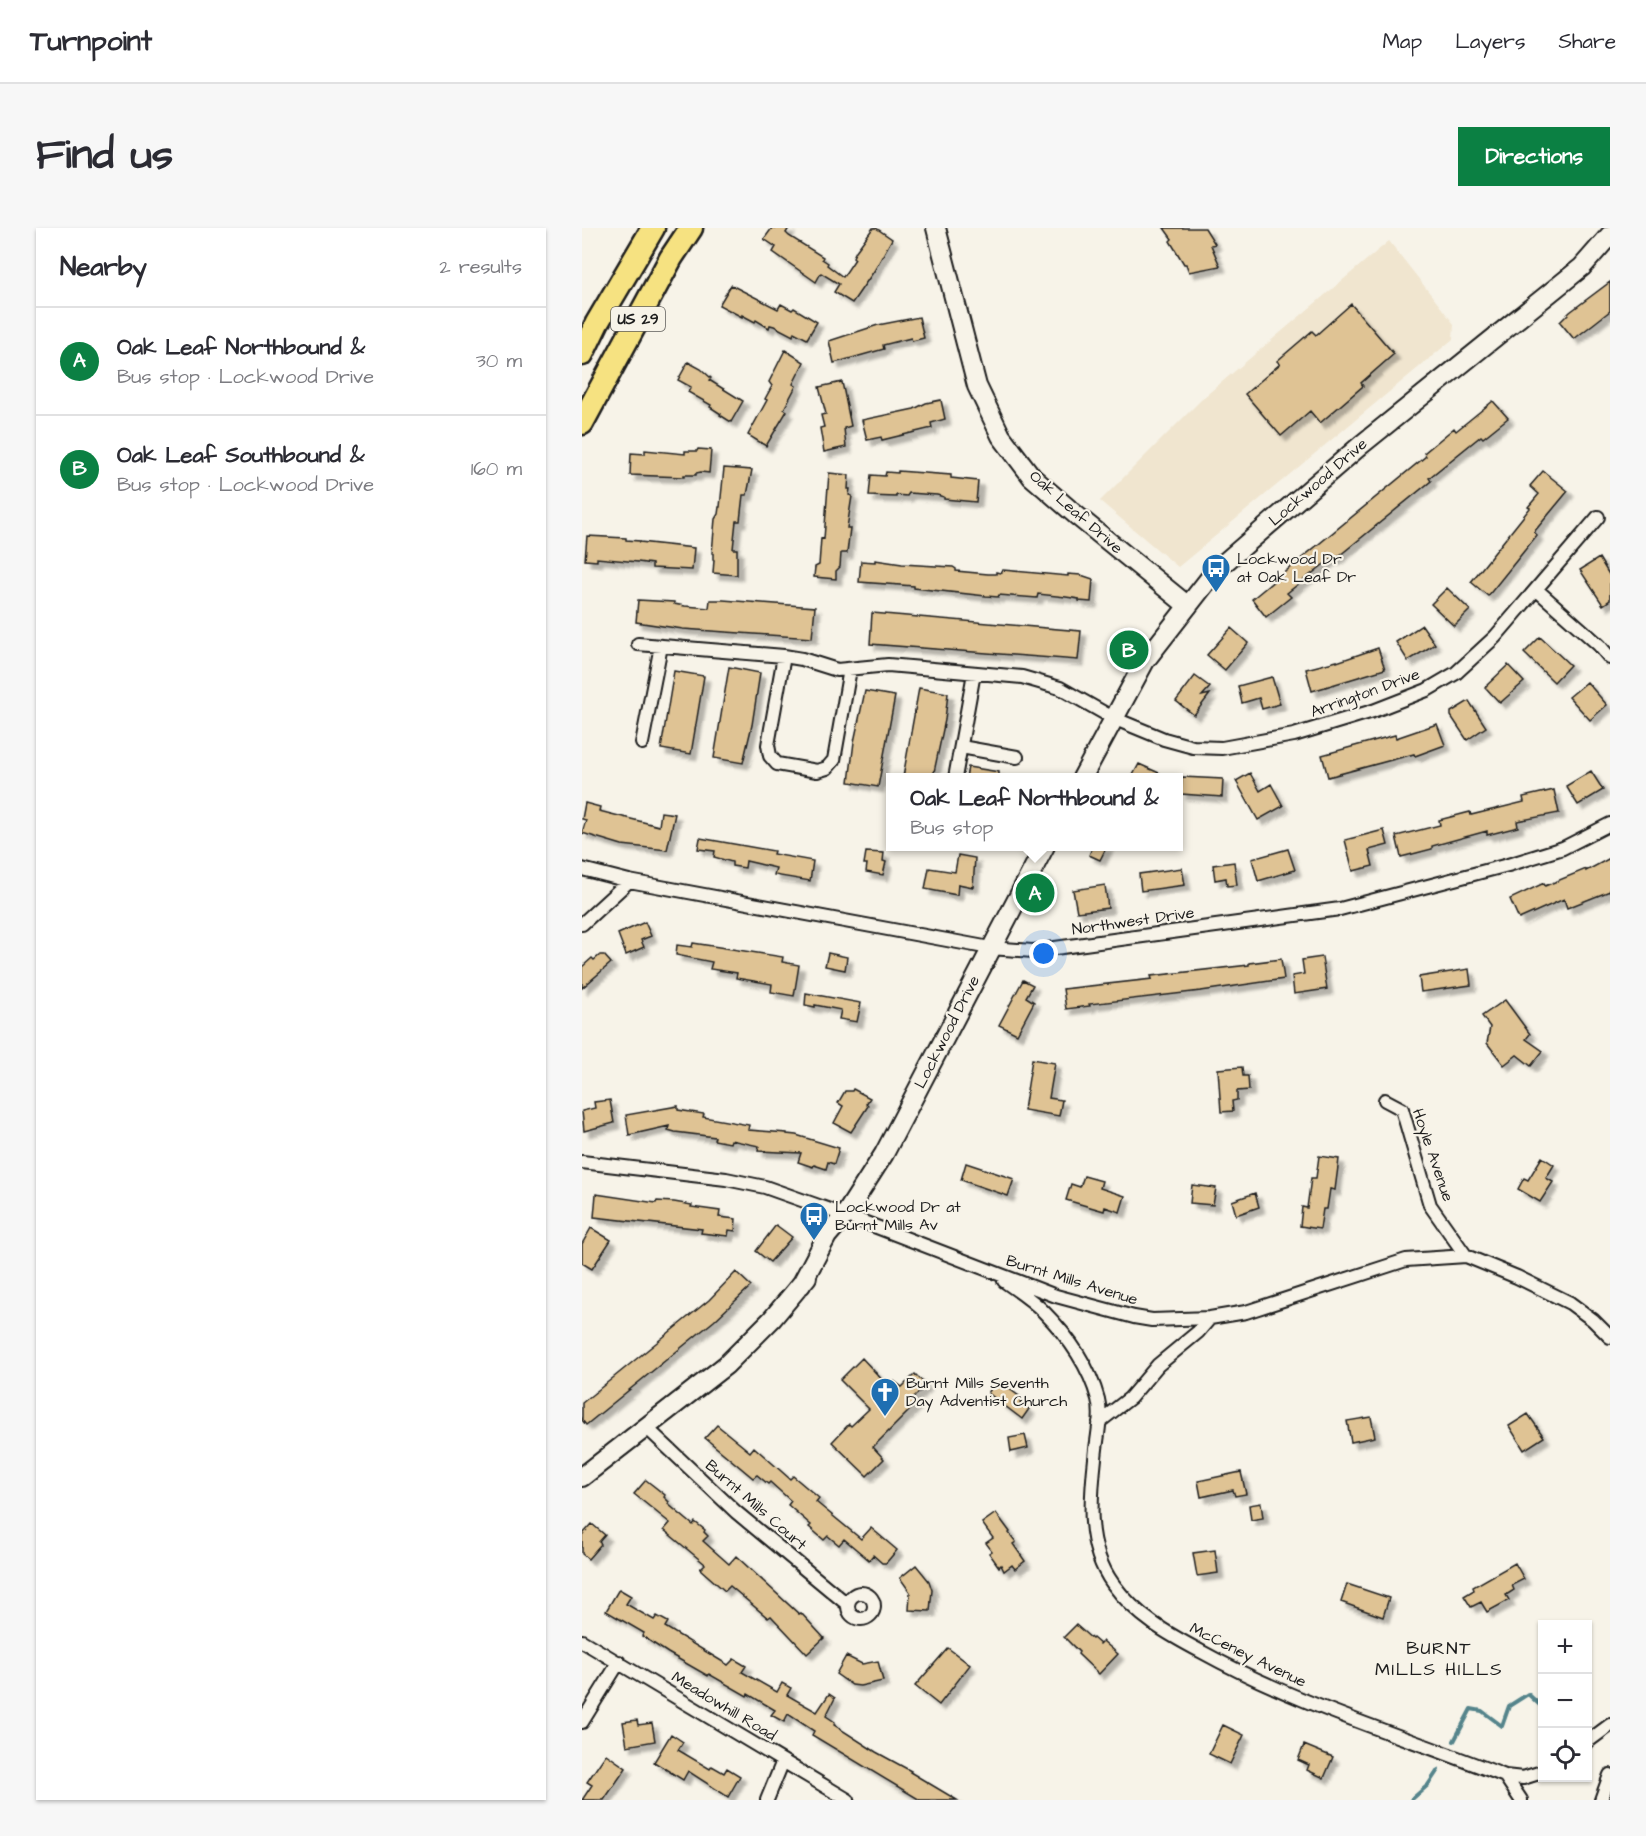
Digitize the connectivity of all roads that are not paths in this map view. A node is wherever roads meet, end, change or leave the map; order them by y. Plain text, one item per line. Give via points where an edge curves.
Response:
1 (653, 228) edge
2 (691, 228) edge
3 (936, 228) edge
4 (1610, 234) edge
5 (582, 354) edge
6 (584, 414) edge
7 (1598, 517) dead end
8 (1537, 590) junction
9 (1188, 606) junction
10 (638, 644) dead end
11 (661, 646) junction
12 (783, 656) junction
13 (1610, 658) edge
14 (850, 669) junction
15 (974, 673) junction
16 (1113, 718) junction
17 (642, 743) dead end
18 (961, 747) junction
19 (1017, 757) dead end
20 (956, 773) edge
21 (1084, 773) edge
22 (1610, 824) edge
23 (1042, 851) edge
24 (582, 868) edge
25 (629, 881) junction
26 (582, 924) edge
27 (990, 948) junction
28 (1385, 1100) dead end
29 (582, 1162) edge
30 (844, 1215) junction
31 (1466, 1256) junction
32 (993, 1273) junction
33 (1210, 1318) junction
34 (1610, 1337) edge
35 (1099, 1422) junction
36 (647, 1428) junction
37 (582, 1477) edge
38 (848, 1604) dead end
39 (582, 1641) edge
40 (619, 1662) junction
41 (582, 1722) edge
42 (1610, 1725) edge
43 (1592, 1738) edge
44 (783, 1761) junction
45 (1538, 1773) edge
46 (1610, 1775) edge
47 (1504, 1776) junction
48 (767, 1800) edge
49 (848, 1800) edge
50 (1521, 1800) edge
51 (1601, 1800) edge

1 - 5 highway, US 29
2 - 6 highway, US 29
3 - 9 street, Oak Leaf Drive via 976,386 1001,436 1032,477
4 - 9 street, Lockwood Drive via 1582,267 1361,445 1216,570
7 - 8 street, Arrington Drive
8 - 13 street
8 - 16 street, Arrington Drive via 1456,673 1427,690 1374,711 1294,735 1222,748 1164,740
9 - 16 street, Lockwood Drive via 1145,661
10 - 11 street, Arrington Drive
11 - 12 street, Arrington Drive
11 - 17 street
12 - 14 street, Arrington Drive via 837,670
12 - 14 street via 768,745 777,764 817,771 827,768 834,759
14 - 15 street, Arrington Drive via 888,665
15 - 16 street, Arrington Drive via 1041,681
15 - 18 street
16 - 21 street, Lockwood Drive
18 - 19 street
18 - 20 street
22 - 27 street, Northwest Drive via 1563,848 1508,866 1340,909 1033,951
23 - 27 street, Lockwood Drive
24 - 25 street, Northwest Drive
25 - 26 street
25 - 27 street, Northwest Drive
27 - 30 street, Lockwood Drive via 884,1154
28 - 31 street, Hoyle Avenue via 1402,1109 1430,1205
29 - 30 street, Burnt Mills Avenue via 726,1179 765,1187
30 - 32 street, Burnt Mills Avenue
30 - 36 street, Lockwood Drive via 836,1242 772,1319 726,1365
31 - 33 street, Burnt Mills Avenue via 1406,1260 1246,1312
31 - 34 street, Burnt Mills Avenue via 1570,1303
32 - 33 street, Burnt Mills Avenue via 1056,1296 1134,1317
32 - 35 street, McCeney Avenue via 1042,1310 1073,1345 1099,1400
33 - 35 street via 1158,1365 1130,1398
35 - 47 street, McCeney Avenue via 1090,1523 1098,1557 1112,1583 1136,1611 1179,1640 1278,1690
36 - 37 street, Lockwood Drive
36 - 38 street, Burnt Mills Court via 736,1512
39 - 40 street, Meadowhill Road
40 - 41 street
40 - 44 street, Meadowhill Road
42 - 43 street
44 - 48 street
44 - 49 street, Meadowhill Road
45 - 47 street, McCeney Avenue via 1523,1779
46 - 51 street
47 - 50 street

